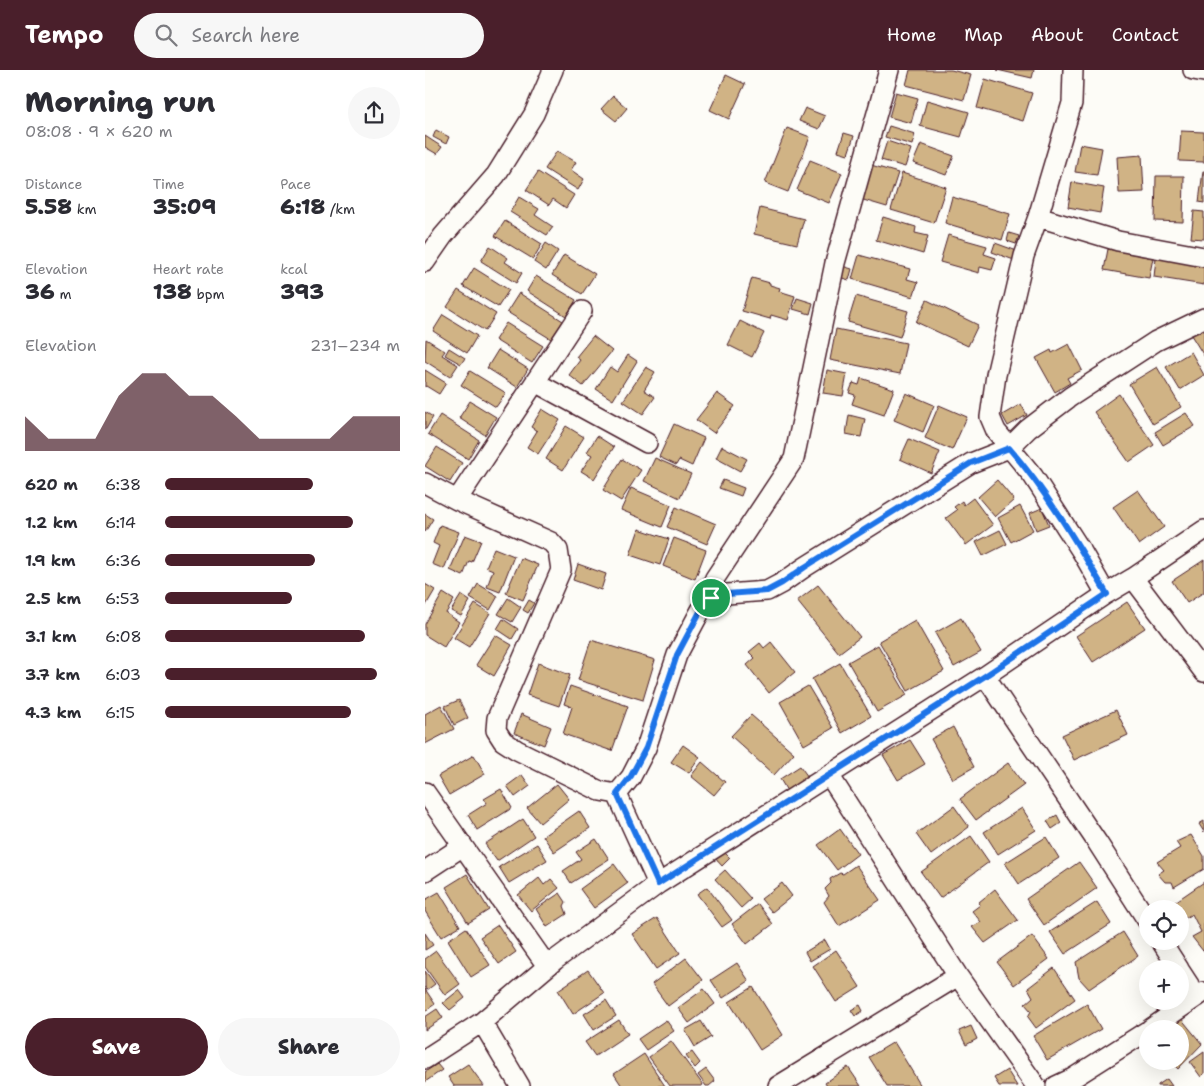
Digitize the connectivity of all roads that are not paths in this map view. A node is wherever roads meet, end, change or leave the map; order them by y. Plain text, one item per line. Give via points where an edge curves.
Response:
1 (889, 70) edge
2 (1073, 70) edge
3 (1193, 70) edge
4 (1204, 72) edge
5 (550, 74) edge
6 (1038, 217) junction
7 (1204, 256) edge
8 (425, 262) edge
9 (582, 311) dead end
10 (1204, 318) edge
11 (535, 382) junction
12 (647, 443) dead end
13 (1009, 448) junction
14 (425, 483) edge
15 (457, 500) junction
16 (1204, 530) edge
17 (1133, 578) junction
18 (1107, 594) junction
19 (711, 598) junction
20 (1204, 672) edge
21 (985, 676) junction
22 (829, 775) junction
23 (425, 792) edge
24 (617, 794) junction
25 (463, 846) junction
26 (425, 870) edge
27 (658, 884) junction
28 (1139, 908) edge
29 (547, 966) junction
30 (958, 976) junction
31 (1189, 981) edge
32 (1200, 994) edge
33 (1163, 1020) edge
34 (482, 1022) junction
35 (1139, 1036) edge
36 (425, 1059) edge
37 (520, 1086) edge
38 (778, 1086) edge
39 (1036, 1086) edge
40 (1057, 1086) edge

1 - 19 street via 835,263 795,459 715,578
2 - 6 street via 1072,103
3 - 4 street
5 - 8 street via 533,114 496,176 443,236
6 - 7 street via 1119,241
6 - 13 street via 1021,265 991,409 991,421
9 - 11 street
10 - 13 street via 1156,341 1070,397
11 - 12 street
11 - 15 street
13 - 18 street via 1033,476
13 - 19 street via 971,463 775,587 767,591
14 - 15 street
15 - 24 street via 551,542 558,550 561,563 561,570 497,718 496,730 503,741 517,750 599,791
16 - 17 street
17 - 18 street
17 - 20 street
18 - 21 street
19 - 24 street via 677,655 646,748
21 - 22 street
21 - 28 street
22 - 27 street
22 - 30 street
23 - 25 street
24 - 27 street
25 - 26 street
25 - 29 street
27 - 29 street
29 - 34 street
30 - 38 street
30 - 39 street
31 - 32 street
32 - 33 street
34 - 36 street
34 - 37 street
35 - 40 street

